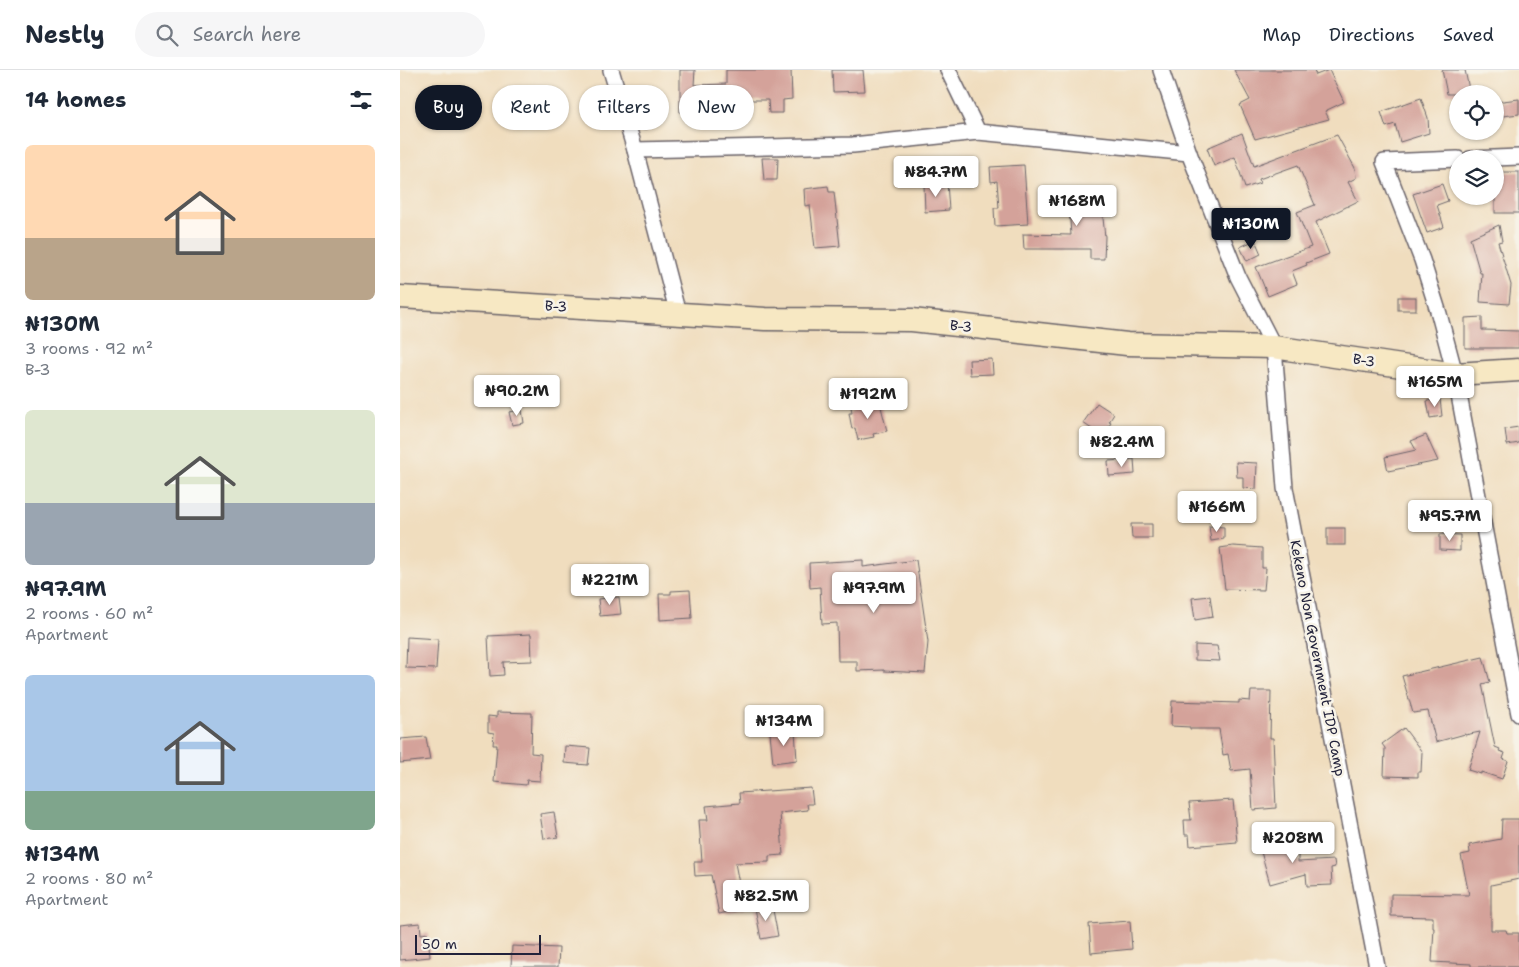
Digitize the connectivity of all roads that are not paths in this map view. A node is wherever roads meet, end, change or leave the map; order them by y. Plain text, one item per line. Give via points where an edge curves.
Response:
1 (611, 70) edge
2 (948, 70) edge
3 (1161, 70) edge
4 (978, 132) junction
5 (635, 150) junction
6 (1189, 153) junction
7 (1519, 157) edge
8 (1504, 158) edge
9 (1449, 159) edge
10 (400, 297) edge
11 (678, 314) junction
12 (1274, 347) junction
13 (1519, 370) edge
14 (1455, 374) junction
15 (1519, 714) edge
16 (1377, 967) edge

1 - 5 street
2 - 4 street
3 - 6 street
4 - 5 street via 853,145
4 - 6 street
5 - 11 street
6 - 12 street via 1238,277
7 - 8 street
9 - 14 street via 1384,162 1422,260
10 - 11 main road, B-3
11 - 12 main road, B-3 via 764,319 912,320 1127,344
12 - 14 main road, B-3
12 - 16 street, Kekeno Non Government IDP Camp via 1285,488
13 - 14 main road, B-3
14 - 15 street

